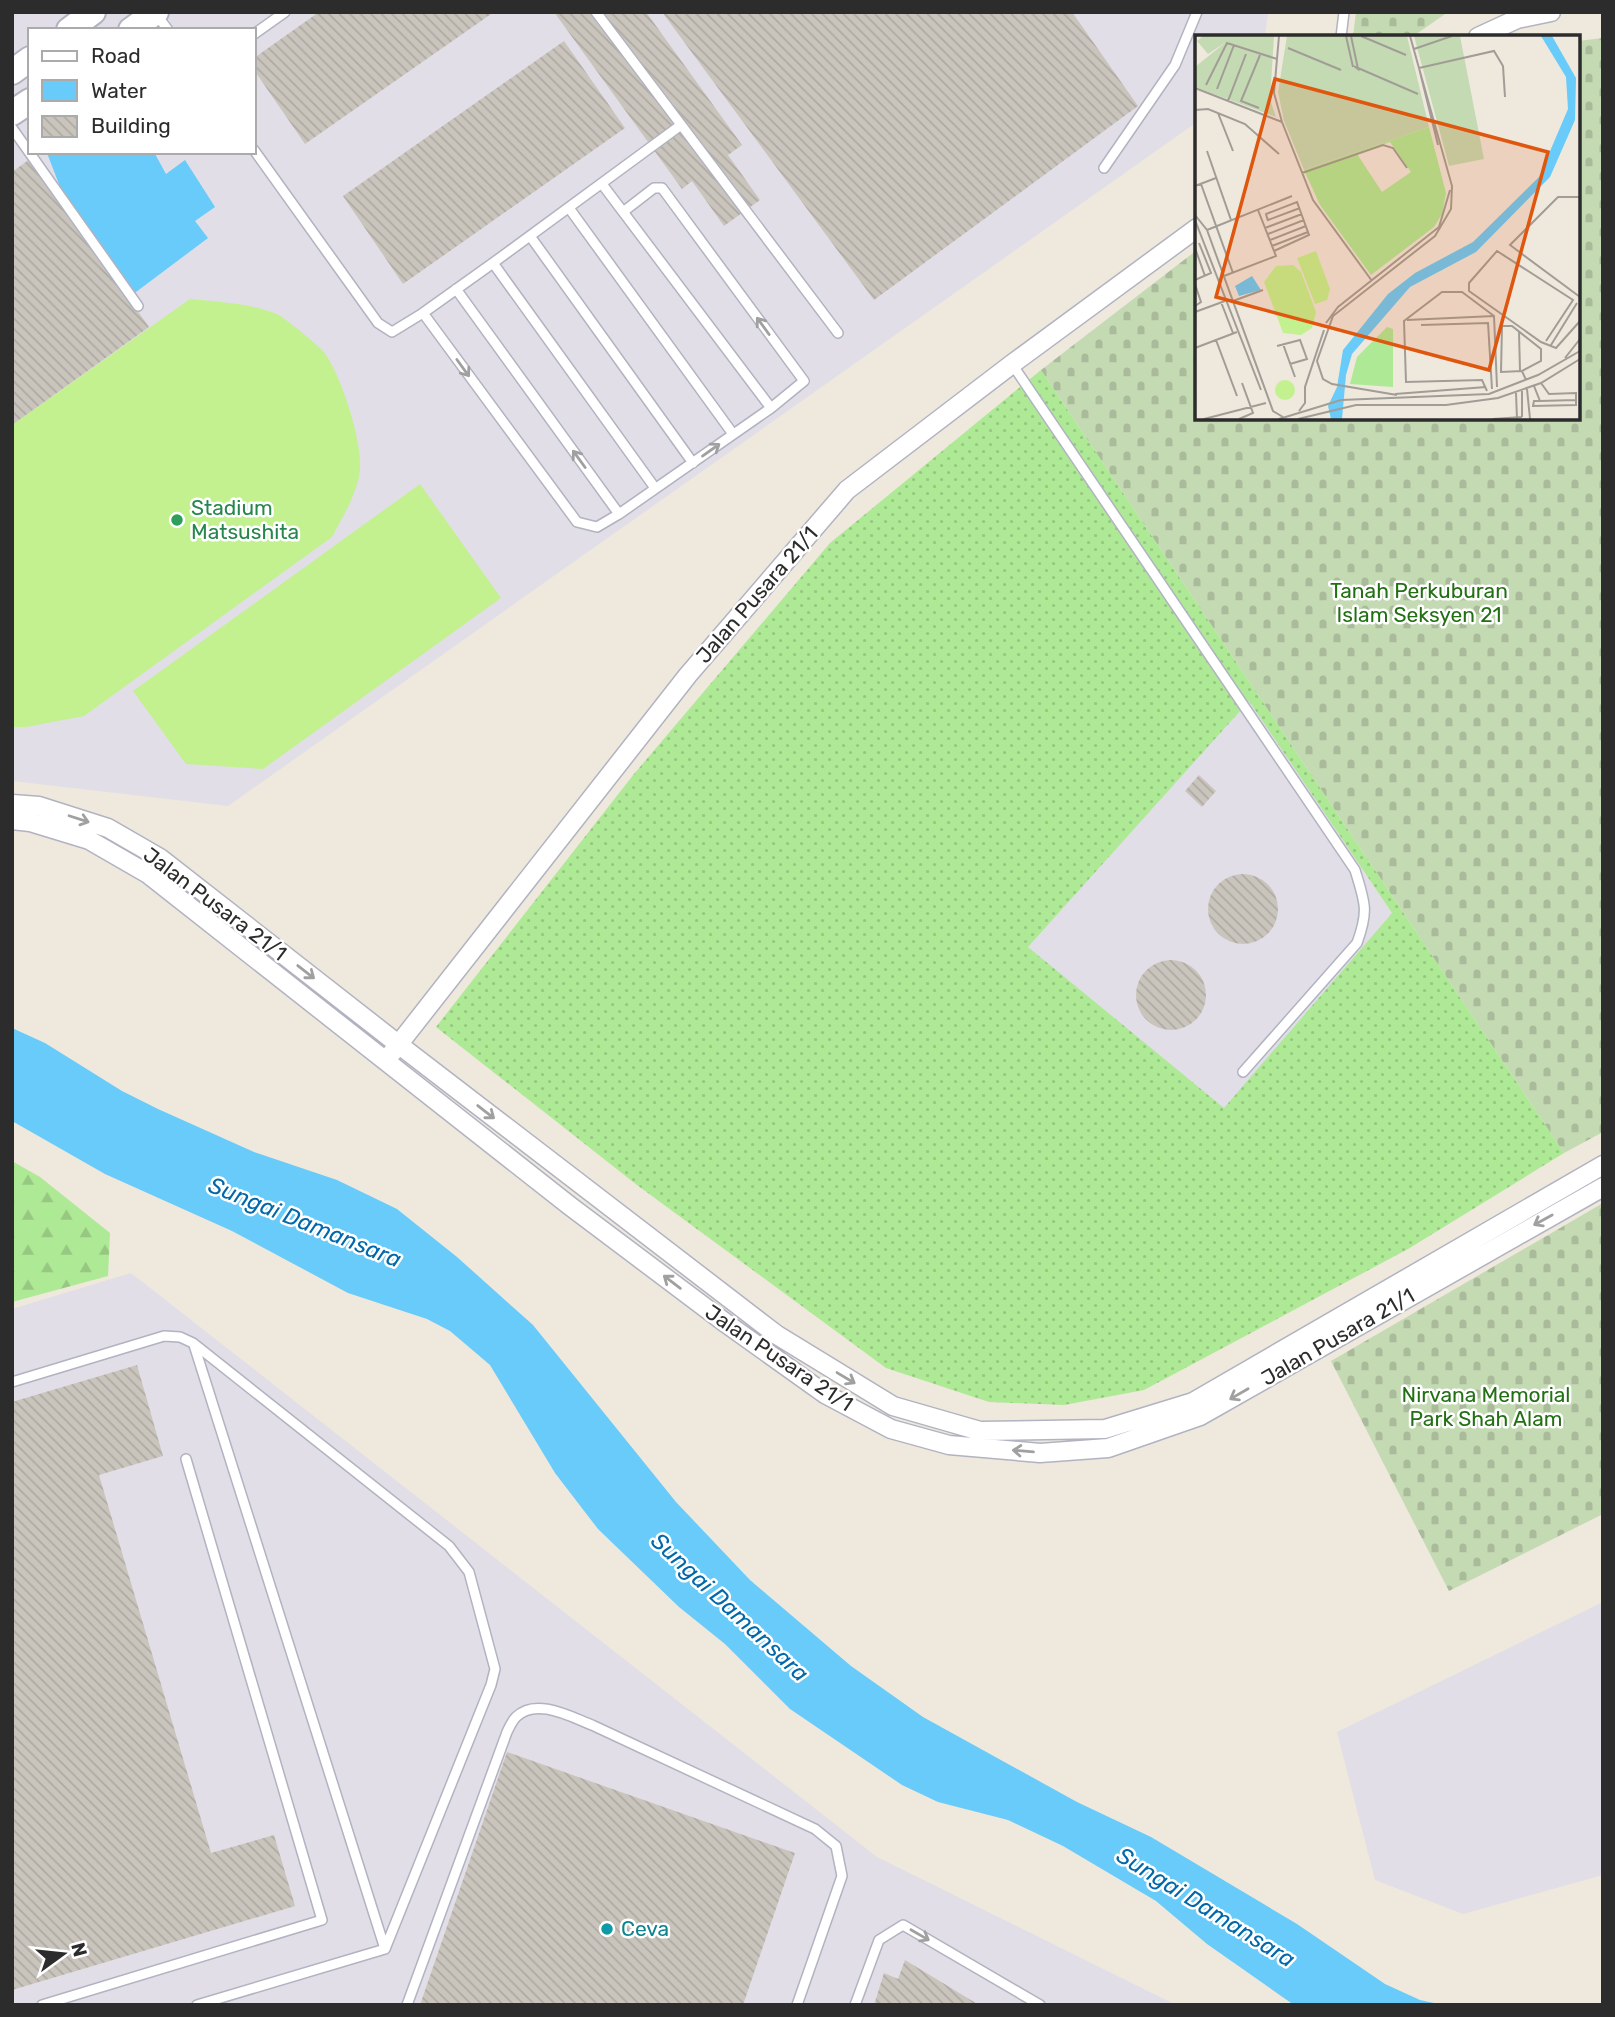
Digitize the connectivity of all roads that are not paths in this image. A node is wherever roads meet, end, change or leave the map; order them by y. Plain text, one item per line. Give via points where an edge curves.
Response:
1 (93, 12) edge
2 (155, 12) edge
3 (285, 12) edge
4 (596, 12) edge
5 (1197, 12) edge
6 (1344, 12) edge
7 (1551, 12) edge
8 (72, 28) edge
9 (134, 28) edge
10 (167, 28) edge
11 (256, 33) edge
12 (1341, 35) edge
13 (1482, 35) edge
14 (28, 60) edge
15 (12, 72) edge
16 (28, 102) edge
17 (12, 113) edge
18 (681, 125) junction
19 (12, 128) edge
20 (28, 151) edge
21 (256, 153) edge
22 (30, 154) edge
23 (1104, 167) dead end
24 (603, 184) junction
25 (569, 208) junction
26 (622, 212) junction
27 (1195, 229) edge
28 (530, 236) junction
29 (492, 263) junction
30 (456, 289) junction
31 (138, 306) dead end
32 (423, 313) junction
33 (838, 333) dead end
34 (1012, 364) junction
35 (771, 408) junction
36 (733, 434) junction
37 (692, 463) junction
38 (655, 488) junction
39 (619, 514) junction
40 (12, 804) edge
41 (12, 820) edge
42 (398, 1044) junction
43 (386, 1060) junction
44 (1243, 1072) dead end
45 (1603, 1165) edge
46 (1603, 1187) edge
47 (193, 1343) junction
48 (12, 1382) edge
49 (186, 1458) dead end
50 (385, 1949) junction
51 (42, 2005) edge
52 (197, 2005) edge
53 (407, 2005) edge
54 (797, 2005) edge
55 (855, 2005) edge
56 (1040, 2005) edge

1 - 8 main road
2 - 9 main road
2 - 10 lane
3 - 11 lane
4 - 18 lane
5 - 23 lane via 1175,65
6 - 12 lane
7 - 13 street via 1517,19
14 - 15 main road
16 - 17 main road
18 - 24 lane
18 - 33 lane
19 - 20 lane
21 - 32 lane via 378,323 392,332
22 - 31 lane
24 - 25 lane
24 - 26 lane
25 - 28 lane
25 - 36 lane
26 - 35 lane
35 -> 26 lane via 804,381 662,188 654,188
27 - 34 street, Jalan Pusara 21/1
28 - 29 lane
28 - 37 lane
29 - 30 lane
29 - 38 lane
30 - 32 lane
39 -> 30 lane
32 -> 39 lane via 577,522 597,527
34 - 42 street, Jalan Pusara 21/1 via 847,490 688,675
34 - 44 lane via 1355,870 1366,905 1357,943
35 - 36 lane
37 -> 36 lane
37 - 38 lane
38 - 39 lane
40 -> 42 street, Jalan Pusara 21/1 via 38,806 108,828 160,858
41 - 43 street, Jalan Pusara 21/1 via 89,840 148,874
42 - 43 street, Jalan Pusara 21/1
42 -> 45 street, Jalan Pusara 21/1 via 776,1335 893,1406 980,1431 1105,1429 1193,1402
46 -> 43 street, Jalan Pusara 21/1 via 1200,1416 1108,1448 1040,1452 949,1445 891,1429 825,1394 581,1213
47 - 48 lane via 180,1336 164,1336
47 - 50 lane
47 - 50 lane via 449,1546 468,1572 495,1669
49 - 51 lane via 322,1920
50 - 52 lane
53 - 54 lane via 507,1732 516,1717 544,1709 592,1725 815,1829 836,1846 842,1876
55 -> 56 lane via 879,1940 903,1925

